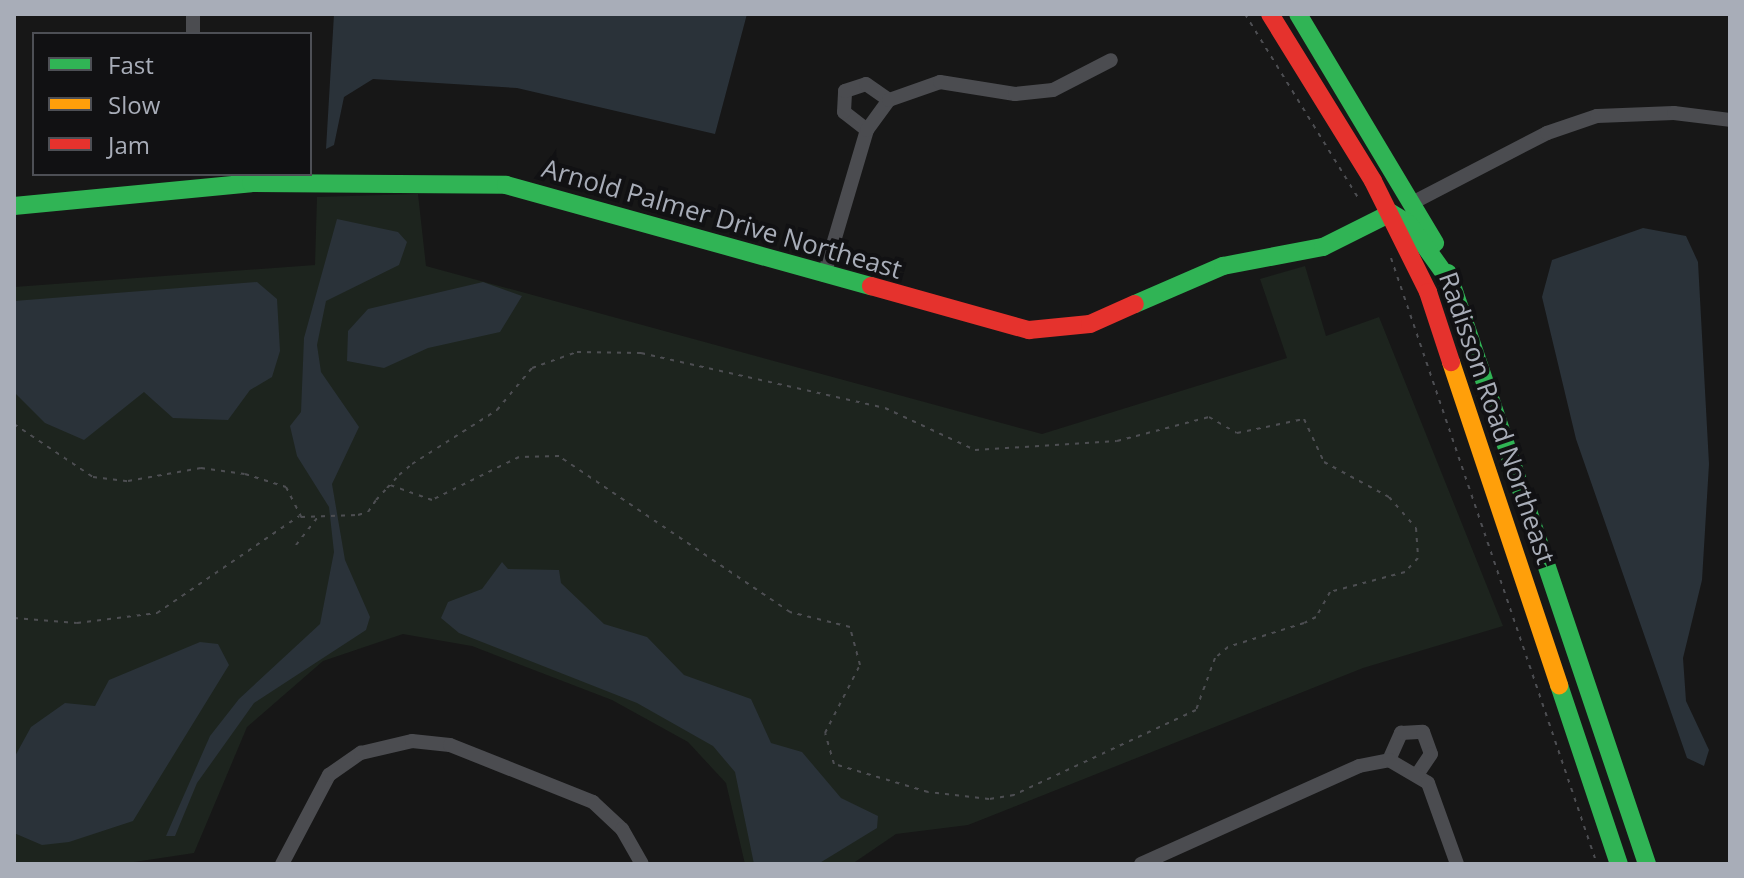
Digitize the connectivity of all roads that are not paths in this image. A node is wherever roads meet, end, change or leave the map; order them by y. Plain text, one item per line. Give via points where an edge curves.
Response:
1 (1270, 14) edge
2 (1298, 14) edge
3 (1111, 60) dead end
4 (889, 100) junction
5 (1730, 120) edge
6 (1338, 124) junction
7 (867, 130) junction
8 (193, 180) edge
9 (1414, 202) junction
10 (14, 206) edge
11 (1391, 213) junction
12 (824, 275) junction
13 (1452, 284) junction
14 (1389, 760) junction
15 (1418, 773) junction
16 (282, 864) edge
17 (642, 864) edge
18 (1141, 864) edge
19 (1457, 864) edge
20 (1619, 864) edge
21 (1647, 864) edge

1 - 6 main road, Radisson Road Northeast
2 - 9 main road, Radisson Road Northeast
3 - 4 street via 1053,90 1015,94 931,82
4 - 7 street
4 - 7 street via 866,84 845,91 844,112
5 - 9 street via 1674,113 1597,116 1547,133
6 - 9 main road via 1352,131 1383,179
6 - 11 main road, Radisson Road Northeast
7 - 12 street
8 - 10 main road, Arnold Palmer Drive Northeast
8 - 12 main road, Arnold Palmer Drive Northeast via 506,185
9 - 13 main road, Radisson Road Northeast
11 - 12 main road, Arnold Palmer Drive Northeast via 1323,247 1223,266 1090,324 1053,330 975,319
11 - 13 main road via 1416,232
11 - 20 main road, Radisson Road Northeast via 1449,348
13 - 21 main road, Radisson Road Northeast
14 - 15 street
14 - 15 street via 1401,733 1423,732 1431,754
14 - 18 street via 1359,766
15 - 19 street via 1435,795
16 - 17 street via 329,775 378,746 412,741 450,745 593,802 622,829

